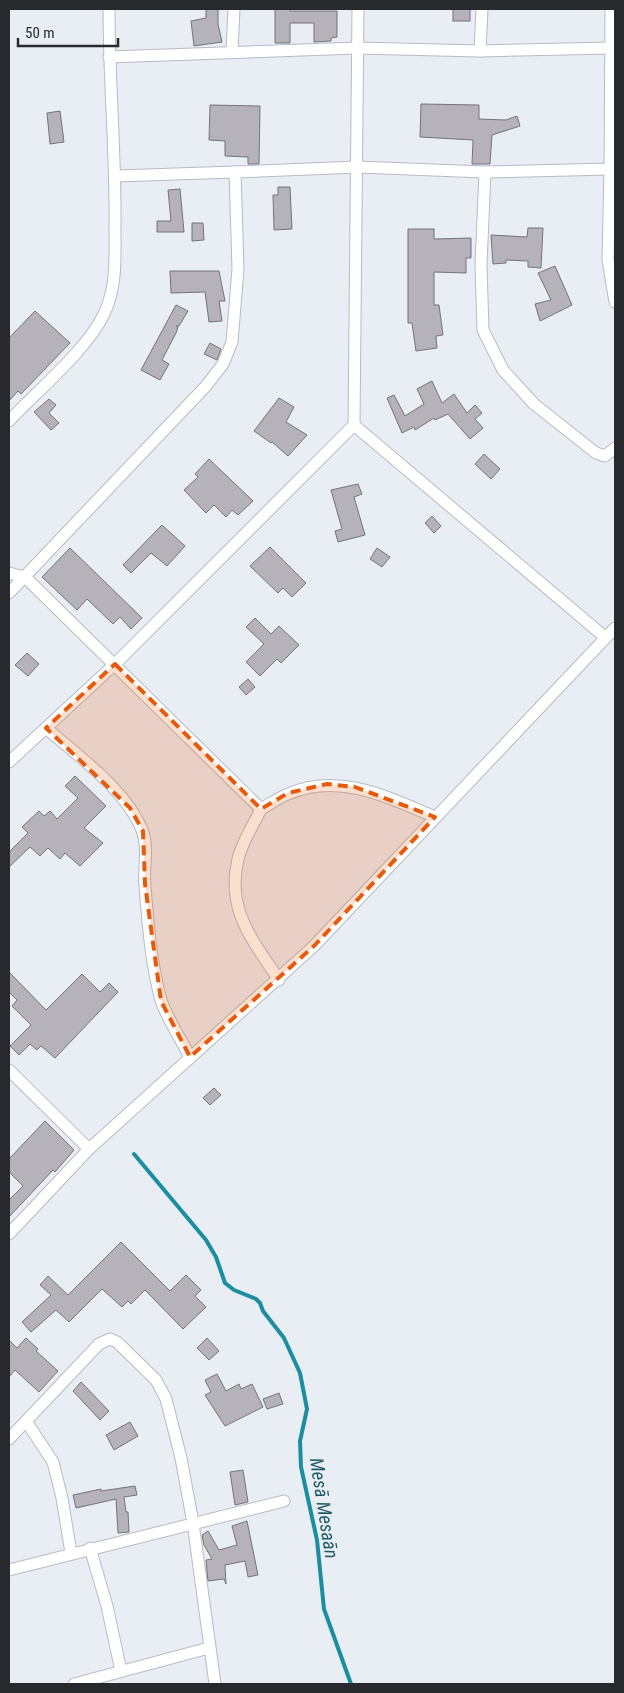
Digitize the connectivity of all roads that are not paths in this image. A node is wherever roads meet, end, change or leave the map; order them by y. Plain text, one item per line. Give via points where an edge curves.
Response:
1 (108, 9) edge
2 (234, 9) edge
3 (358, 9) edge
4 (482, 9) edge
5 (611, 9) edge
6 (357, 48) junction
7 (612, 48) junction
8 (232, 51) junction
9 (480, 51) junction
10 (109, 57) junction
11 (357, 167) junction
12 (610, 169) junction
13 (235, 172) junction
14 (485, 172) junction
15 (116, 176) junction
16 (615, 302) edge
17 (9, 421) edge
18 (354, 425) junction
19 (615, 448) edge
20 (9, 573) edge
21 (25, 577) junction
22 (9, 593) edge
23 (615, 628) edge
24 (606, 638) junction
25 (115, 664) junction
26 (46, 728) junction
27 (9, 762) edge
28 (261, 809) junction
29 (434, 817) junction
30 (279, 980) junction
31 (190, 1057) junction
32 (9, 1070) edge
33 (89, 1149) junction
34 (9, 1234) edge
35 (26, 1421) junction
36 (9, 1439) edge
37 (284, 1501) dead end
38 (193, 1522) junction
39 (90, 1548) junction
40 (71, 1553) junction
41 (9, 1570) edge
42 (208, 1648) junction
43 (121, 1671) junction
44 (88, 1683) edge
45 (74, 1684) edge
46 (215, 1684) edge

1 - 10 street
2 - 8 street
3 - 6 street
4 - 9 street
5 - 7 street
6 - 8 street
6 - 9 street
6 - 11 street
7 - 9 street
7 - 12 street
8 - 10 street
10 - 15 street
11 - 13 street
11 - 14 street
11 - 18 street
12 - 14 street
12 - 16 street via 608,260
13 - 15 street
13 - 21 street via 238,269 232,342 223,364 206,386
14 - 19 street via 481,265 483,330 503,370 534,404 596,453 606,456
15 - 17 street via 114,279 104,314 84,344
18 - 24 street
18 - 25 street
20 - 21 street
21 - 22 street
21 - 25 street
23 - 24 street
24 - 29 street
25 - 26 street
25 - 28 street
26 - 27 street
26 - 31 street via 100,775 130,808 142,831 146,893 161,1001
28 - 29 street via 288,794 327,784 355,787
28 - 30 street via 239,857 235,888 239,915
29 - 30 street
30 - 31 street
31 - 33 street
32 - 33 street
33 - 34 street
35 - 36 street
35 - 38 street via 99,1344 110,1339 117,1342 163,1390
35 - 40 street via 53,1462
37 - 38 street
38 - 39 street
38 - 42 street
39 - 40 street
39 - 43 street
40 - 41 street
42 - 43 street
42 - 46 street
43 - 44 street
44 - 45 street

